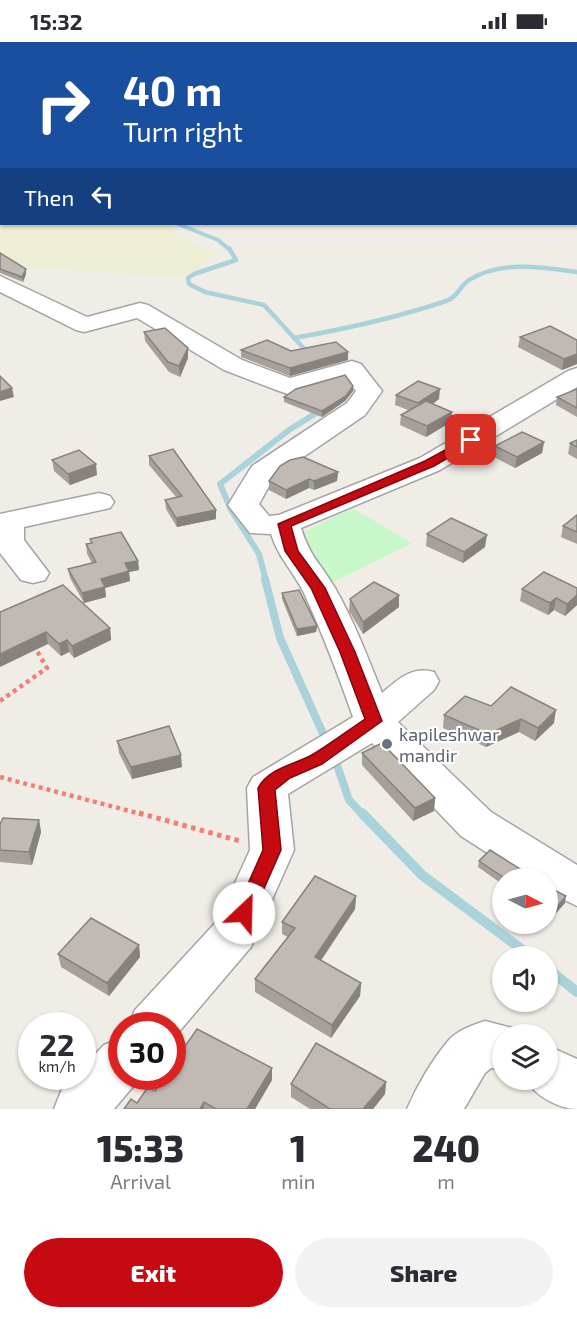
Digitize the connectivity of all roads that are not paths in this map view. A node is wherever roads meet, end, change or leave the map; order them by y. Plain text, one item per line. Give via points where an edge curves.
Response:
1 (0, 283) edge
2 (577, 376) edge
3 (99, 502) dead end
4 (284, 524) junction
5 (4, 532) edge
6 (33, 573) dead end
7 (421, 681) dead end
8 (374, 721) junction
9 (577, 888) edge
10 (165, 1012) edge
11 (492, 1045) edge
12 (558, 1076) edge
13 (108, 1078) edge
14 (577, 1088) edge
15 (80, 1109) edge
16 (434, 1109) edge

1 - 4 street via 84,325 140,310 233,365 288,386 352,369 369,392 356,409 262,472 243,505 261,526
2 - 4 street via 430,464
3 - 5 street
4 - 8 street via 292,551 318,588 352,660
5 - 6 street
7 - 8 street
8 - 9 street via 476,824
8 - 10 street via 267,788 272,850 235,933
11 - 16 street via 485,1044 467,1056
12 - 14 street
13 - 15 street

